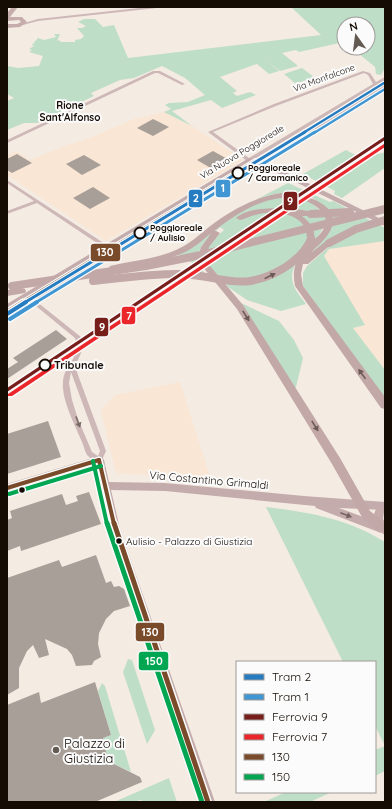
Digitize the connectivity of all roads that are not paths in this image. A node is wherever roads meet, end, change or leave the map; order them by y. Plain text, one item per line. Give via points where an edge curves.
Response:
1 (15, 7) edge
2 (157, 7) edge
3 (8, 17) edge
4 (22, 22) junction
5 (7, 26) edge
6 (15, 27) junction
7 (7, 30) edge
8 (384, 78) edge
9 (183, 84) dead end
10 (375, 84) junction
11 (385, 85) edge
12 (7, 142) edge
13 (249, 160) junction
14 (261, 162) junction
15 (7, 181) edge
16 (37, 201) junction
17 (385, 203) edge
18 (385, 209) edge
19 (283, 211) junction
20 (7, 213) edge
21 (385, 214) edge
22 (385, 220) edge
23 (385, 224) edge
24 (105, 247) junction
25 (114, 252) junction
26 (93, 277) junction
27 (297, 278) junction
28 (7, 287) edge
29 (7, 293) edge
30 (27, 296) junction
31 (35, 302) junction
32 (7, 308) edge
33 (7, 319) edge
34 (73, 366) junction
35 (385, 405) edge
36 (99, 460) junction
37 (106, 486) junction
38 (7, 488) edge
39 (309, 501) junction
40 (361, 505) junction
41 (385, 506) edge
42 (385, 510) edge
43 (383, 529) edge
44 (208, 802) edge

1 - 3 main road
2 - 4 street
3 - 4 main road
4 - 6 main road
5 - 6 main road
6 - 7 main road
8 - 10 street, Via Nuova Poggioreale
9 - 12 street via 154,72
10 - 13 street, Via Nuova Poggioreale
10 - 13 street, Via Monfalcone via 369,74 364,72 212,129 210,132
11 - 14 street, Via Nuova Poggioreale
13 - 14 main road
13 - 24 main road, Via Nuova Poggioreale
14 - 23 main road
14 - 25 main road, Via Nuova Poggioreale
15 - 16 street
16 - 20 street
16 - 24 street
17 - 19 highway, bridge via 337,214
18 - 26 highway, bridge via 220,251
26 -> 19 highway, bridge via 174,274 232,283 265,278 293,262 311,240 307,224
19 -> 40 highway via 251,213 220,230 205,247 205,267 240,307
21 - 26 highway, bridge via 172,268
22 - 27 highway, bridge via 348,232 329,243 300,267
24 - 25 street
24 - 30 main road, Via Nuova Poggioreale
25 - 31 main road, Via Nuova Poggioreale
26 - 27 highway, bridge via 133,263 183,251 220,222 265,198 283,195 302,197 318,204 330,220 327,230 301,259
26 - 28 highway, bridge
26 - 29 highway
35 -> 27 highway via 302,290
30 - 31 street
30 - 32 main road, Via Nuova Poggioreale
31 - 33 main road, Via Nuova Poggioreale
31 - 34 street via 78,337 80,350
34 - 36 street via 103,451
34 -> 36 street via 67,378 68,393 90,454
36 - 37 main road
36 - 38 main road
37 - 39 main road, Via Costantino Grimaldi via 175,488
37 - 44 main road via 115,529
39 - 40 main road, Via Costantino Grimaldi
39 -> 43 main road, Via Costantino Grimaldi
40 - 41 main road, Via Costantino Grimaldi
40 - 43 highway via 372,520
42 - 43 main road via 380,512 378,517

